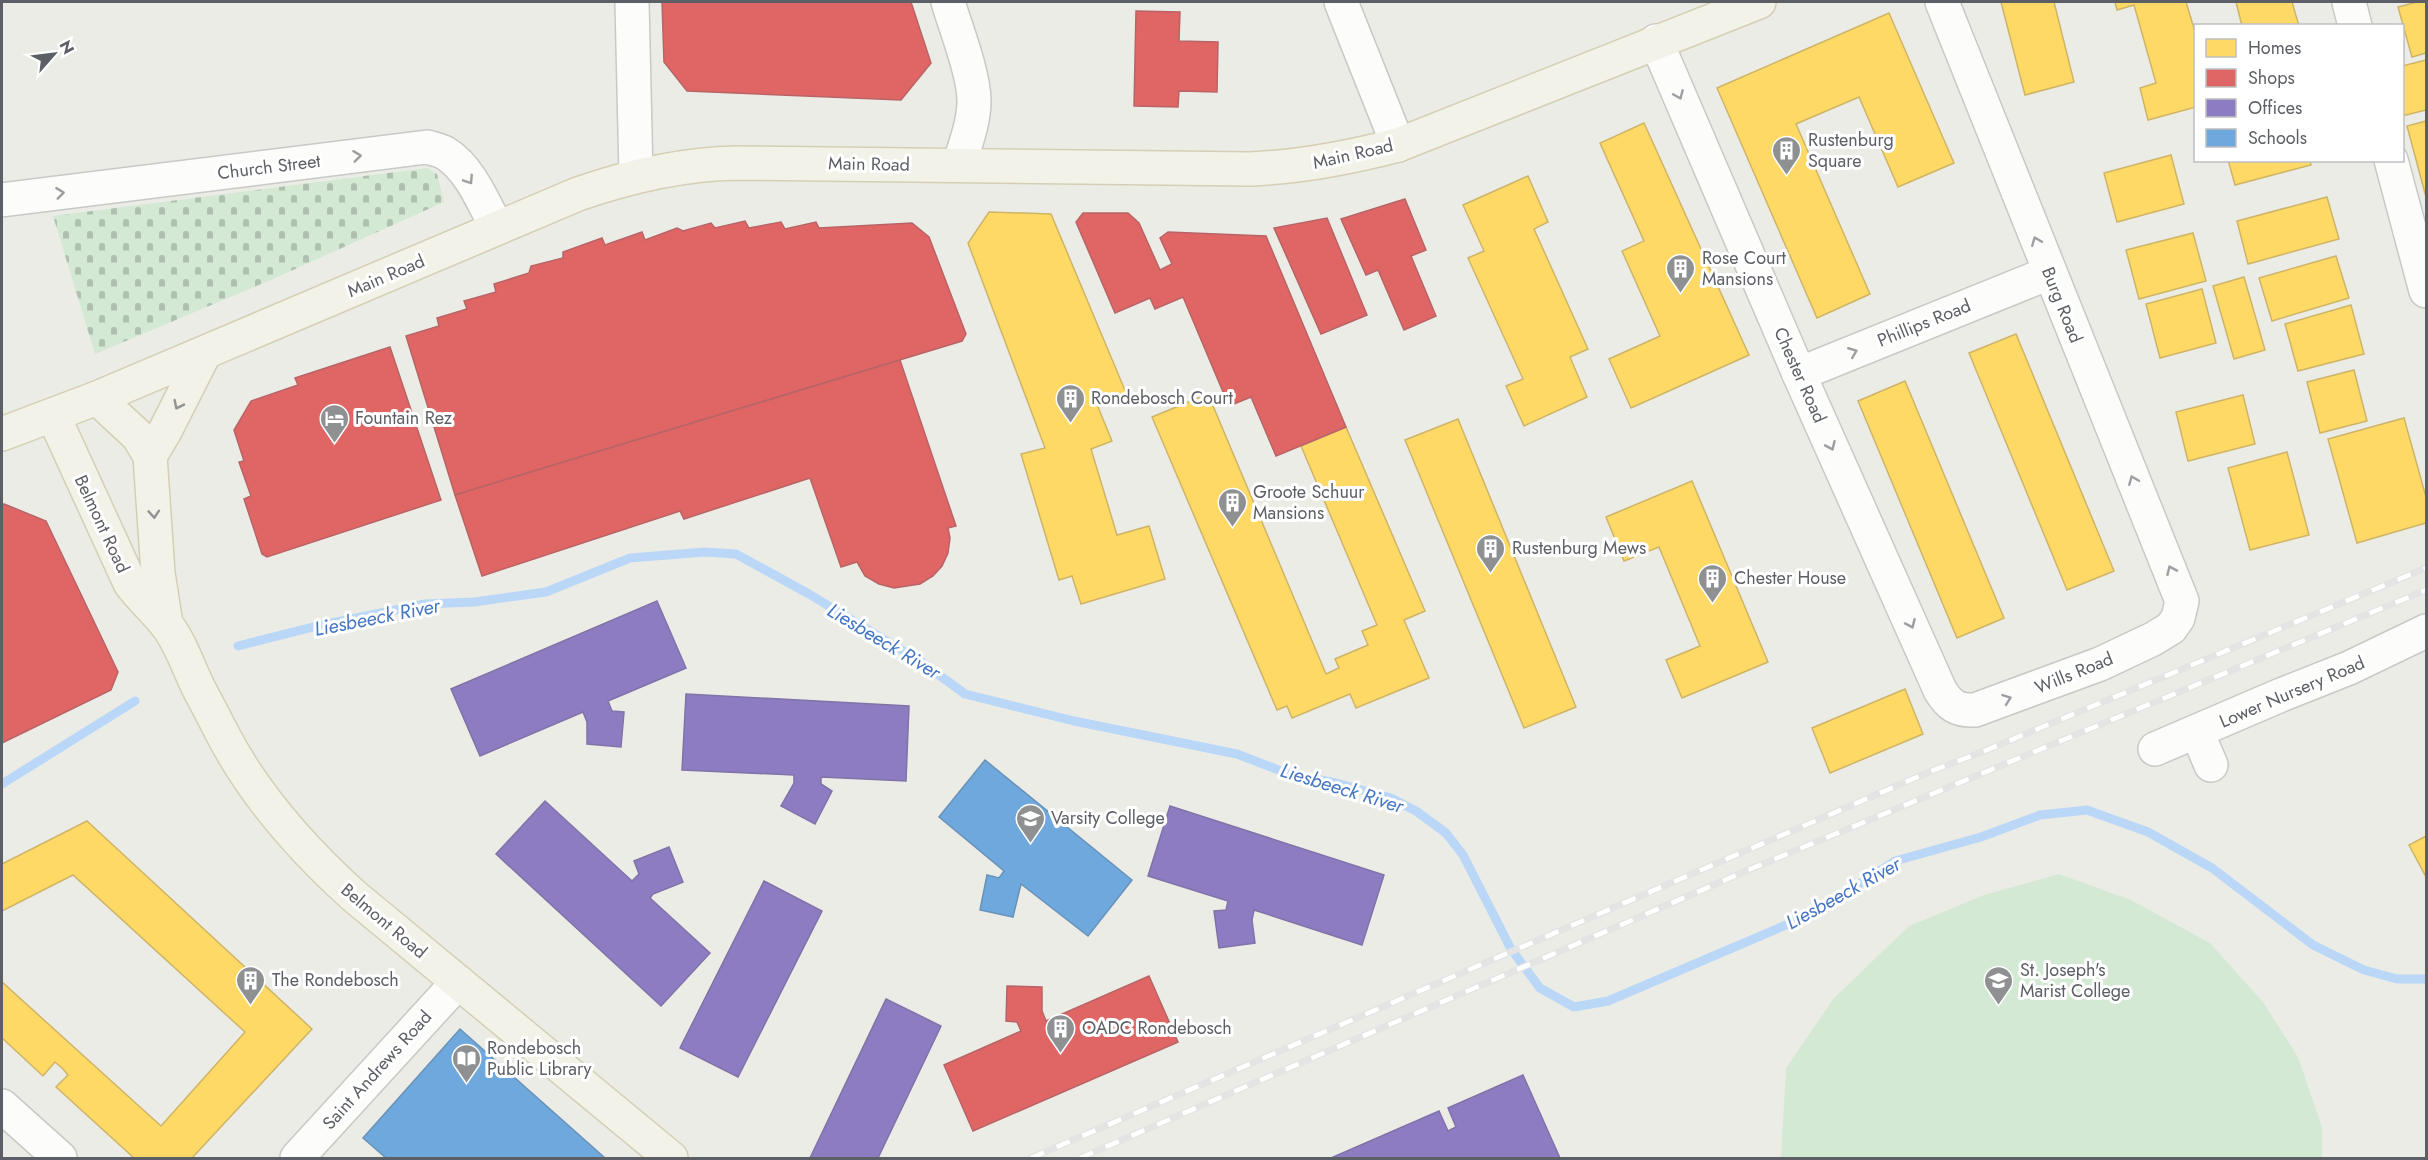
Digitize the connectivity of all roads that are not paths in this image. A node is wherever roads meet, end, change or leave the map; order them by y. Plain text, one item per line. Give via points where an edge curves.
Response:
1 (632, 2) edge
2 (948, 2) edge
3 (1341, 2) edge
4 (1759, 2) edge
5 (1942, 2) edge
6 (2349, 2) edge
7 (2354, 24) edge
8 (1656, 41) junction
9 (1398, 145) junction
10 (2392, 162) edge
11 (959, 165) junction
12 (636, 176) junction
13 (2, 200) edge
14 (497, 228) junction
15 (2049, 273) junction
16 (2427, 291) edge
17 (204, 354) junction
18 (1799, 374) junction
19 (97, 398) junction
20 (53, 415) junction
21 (2, 434) edge
22 (150, 456) junction
23 (2181, 607) joint
24 (166, 624) junction
25 (2427, 631) edge
26 (1952, 706) joint
27 (2197, 732) junction
28 (2156, 749) dead end
29 (2211, 765) dead end
30 (458, 982) junction
31 (2, 1106) edge
32 (60, 1158) edge
33 (297, 1158) edge
34 (671, 1158) edge

1 - 12 street
2 - 11 street via 974,100
3 - 9 street
4 - 8 main road, Main Road
15 -> 5 street, Burg Road
6 - 7 street
8 - 9 main road, Main Road
8 -> 18 street, Chester Road
9 - 11 main road, Main Road via 1296,167 1250,170
10 - 16 street
11 - 12 main road, Main Road via 717,163
12 - 14 main road, Main Road
13 -> 14 street, Church Street via 427,147 458,163
14 - 17 main road, Main Road
18 -> 15 street, Phillips Road
23 -> 15 street, Burg Road via 2179,590
17 - 19 main road, Main Road
17 -> 22 main road
18 -> 26 street, Chester Road via 1940,690
19 - 20 main road, Main Road
19 - 22 main road via 138,436
20 - 21 main road, Main Road
20 - 24 main road, Belmont Road via 130,583
22 -> 24 main road, Belmont Road
26 -> 23 street, Wills Road via 1963,711 1975,710 2100,664 2171,628
24 - 30 main road, Belmont Road via 232,750 278,815 326,871
25 - 27 street, Lower Nursery Road
27 - 28 street, Lower Nursery Road
27 - 29 street
30 - 33 street, Saint Andrews Road
30 - 34 main road, Belmont Road
31 - 32 street

